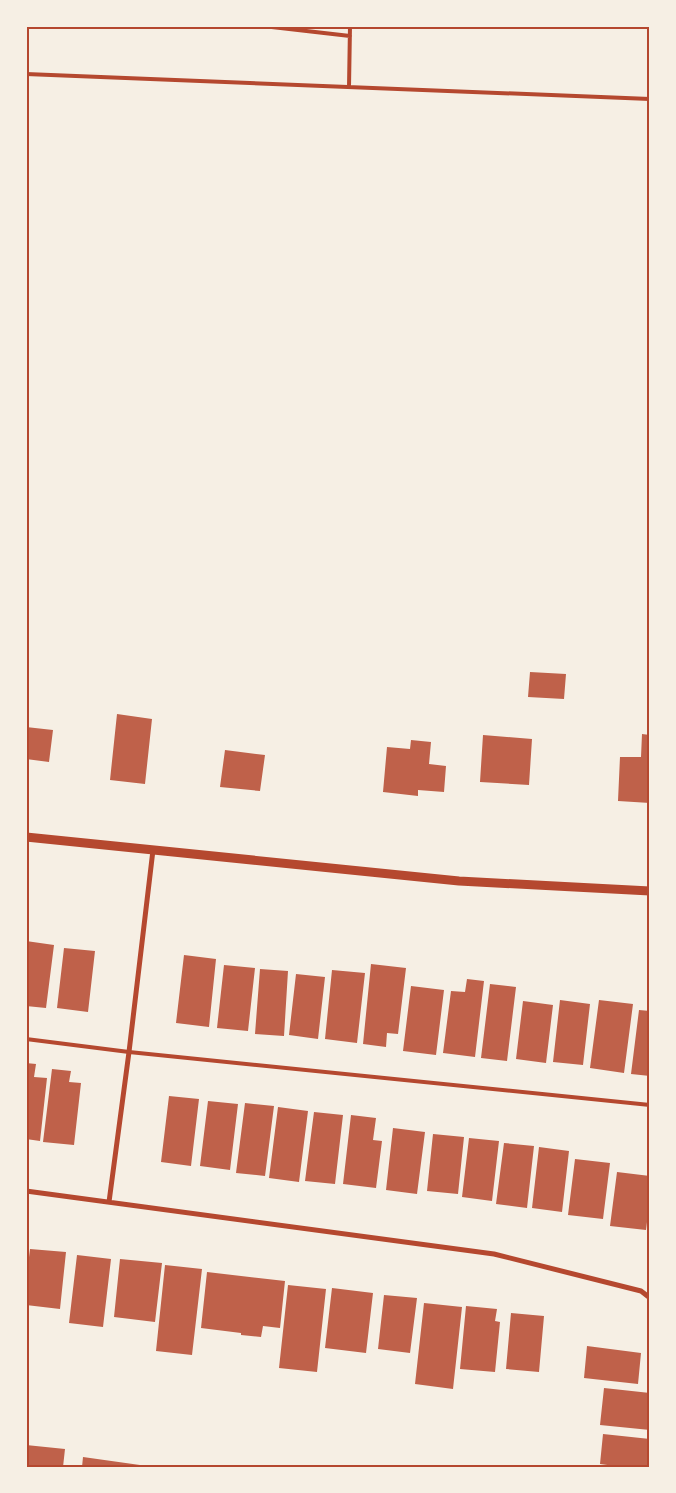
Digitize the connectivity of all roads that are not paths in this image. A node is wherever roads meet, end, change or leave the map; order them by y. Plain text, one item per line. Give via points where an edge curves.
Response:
1 (263, 26) edge
2 (350, 26) edge
3 (350, 36) junction
4 (26, 74) edge
5 (349, 87) junction
6 (650, 99) edge
7 (26, 837) edge
8 (153, 850) junction
9 (650, 891) edge
10 (26, 1039) edge
11 (129, 1052) junction
12 (650, 1105) edge
13 (26, 1191) edge
14 (109, 1202) junction
15 (650, 1298) edge

1 - 3 lane
2 - 3 lane
3 - 5 lane
4 - 5 lane
5 - 6 lane
7 - 8 street
8 - 9 street via 459,881
8 - 11 street
10 - 11 lane
11 - 12 lane
11 - 14 street
13 - 14 street
14 - 15 street via 494,1254 641,1291

